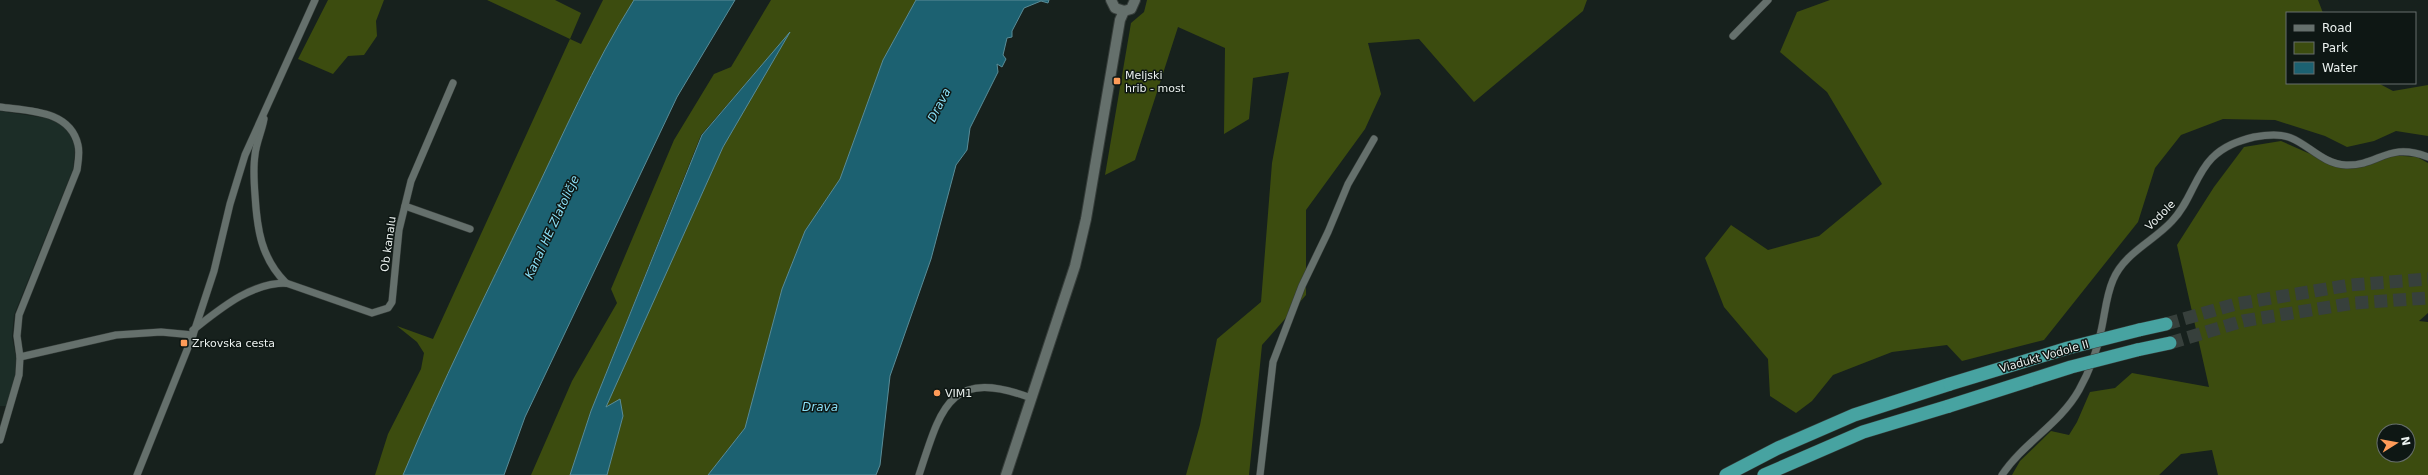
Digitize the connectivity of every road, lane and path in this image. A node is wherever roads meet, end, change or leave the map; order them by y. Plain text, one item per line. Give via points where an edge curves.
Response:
1 (315, 0) edge
2 (1112, 0) edge
3 (1135, 0) edge
4 (1768, 0) edge
5 (1124, 11) junction
6 (1733, 36) dead end
7 (452, 83) dead end
8 (268, 103) junction
9 (0, 107) edge
10 (1374, 139) dead end
11 (2428, 157) edge
12 (405, 206) junction
13 (470, 229) dead end
14 (286, 283) junction
15 (2166, 324) tunnel mouth
16 (193, 332) junction
17 (2170, 343) tunnel mouth
18 (20, 357) junction
19 (1031, 398) junction
20 (0, 440) edge
21 (137, 475) edge
22 (919, 475) edge
23 (1006, 475) edge
24 (1260, 475) edge
25 (1726, 475) edge
26 (1764, 475) edge
27 (2002, 475) edge

1 - 8 street
2 - 5 street via 1115,8
3 - 5 street via 1131,9
4 - 6 street
5 - 19 street via 1120,20 1085,226 1060,315
7 - 12 street, Ob kanalu via 411,181
8 - 14 street, Ob kanalu via 255,155 257,222 266,257 274,271
8 - 16 street via 245,155 214,271
9 - 18 street via 48,114 63,121 74,132 78,147 77,170 18,315
10 - 24 street via 1348,184 1302,286 1273,362
11 - 27 street, Vodole via 2406,151 2387,152 2346,165 2326,160 2291,138 2275,135 2254,137 2228,145 2206,165 2186,203 2173,220 2158,235 2140,246 2119,268 2109,289 2096,351 2079,390 2067,406 2028,442
12 - 13 street
12 - 14 street, Ob kanalu via 399,230 392,302 388,308 372,313
14 - 16 street, Ob kanalu via 272,283 243,294
15 - 25 highway, Viadukt Vodole II, bridge via 2068,348 1854,415 1778,448
16 - 18 street via 116,334
16 - 21 street
17 - 26 highway, Viadukt Vodole II, bridge via 2064,369 1863,432
18 - 20 street via 19,375
19 - 22 street via 984,386 969,388 958,394 949,401 942,412
19 - 23 street

